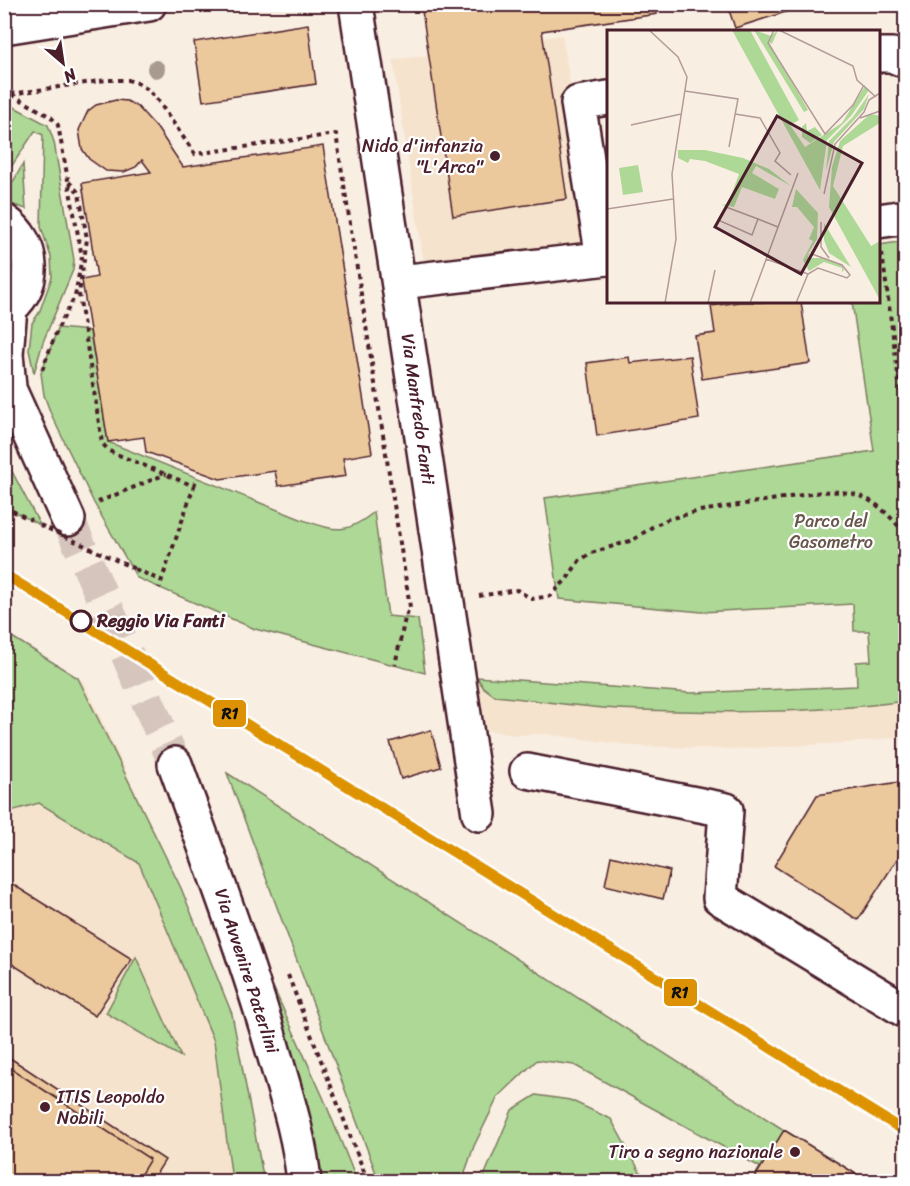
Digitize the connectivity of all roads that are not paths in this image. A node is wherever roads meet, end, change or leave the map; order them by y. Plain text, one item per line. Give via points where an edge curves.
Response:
1 (149, 4) edge
2 (356, 4) edge
3 (4, 27) edge
4 (880, 55) edge
5 (906, 61) edge
6 (607, 98) edge
7 (906, 217) edge
8 (4, 221) edge
9 (880, 233) edge
10 (606, 258) edge
11 (400, 282) junction
12 (7, 310) edge
13 (7, 383) edge
14 (67, 516) tunnel mouth
15 (175, 764) tunnel mouth
16 (527, 771) dead end
17 (479, 814) dead end
18 (906, 1011) edge
19 (304, 1182) edge

1 - 3 street
2 - 11 street, Via Manfredo Fanti
4 - 5 street
6 - 10 street via 578,104
7 - 9 street
8 - 12 street via 24,240 31,269 26,287
10 - 11 street
11 - 17 street, Via Manfredo Fanti
12 - 13 street
13 - 14 street
15 - 19 street, Via Avvenire Paterlini via 269,1035 292,1118
16 - 18 street via 726,810 720,897

